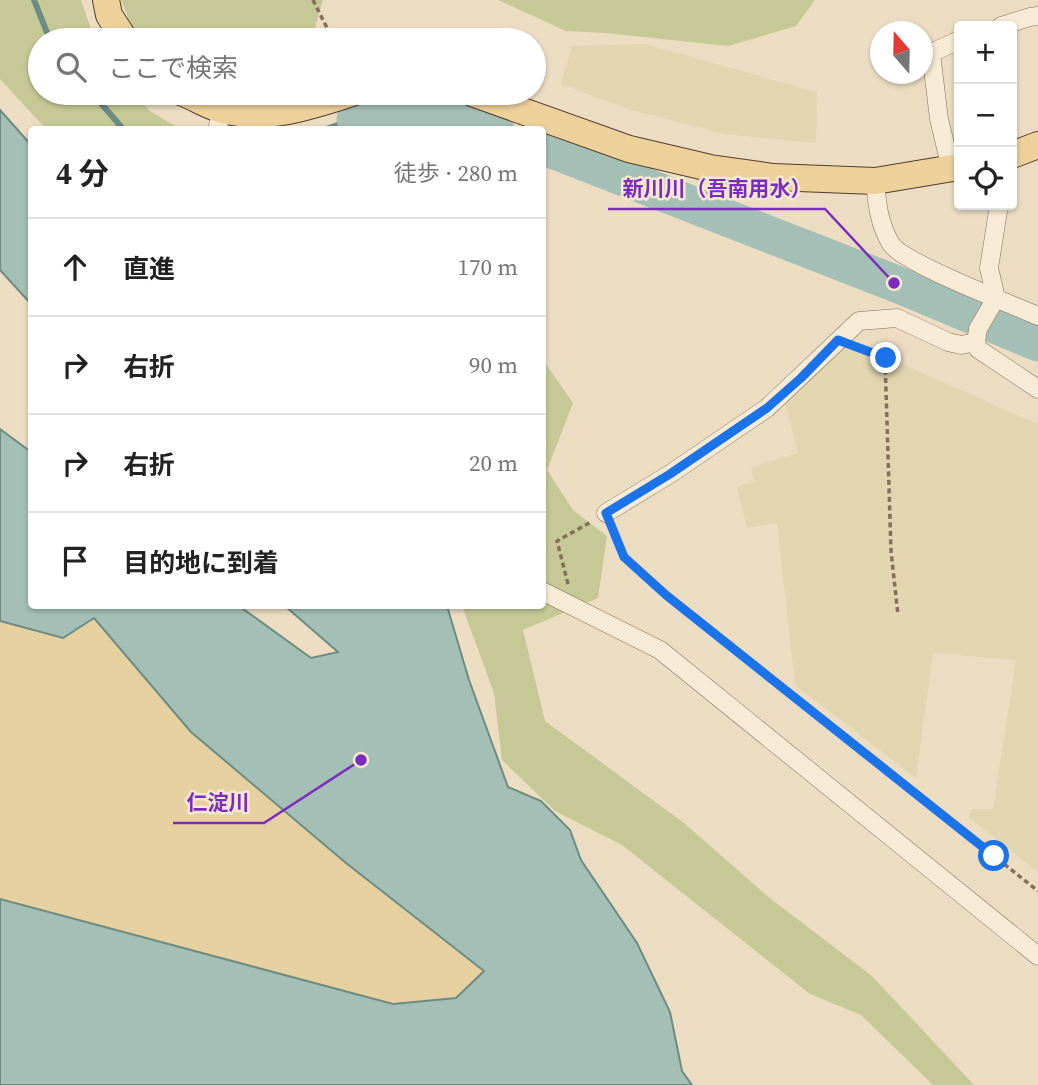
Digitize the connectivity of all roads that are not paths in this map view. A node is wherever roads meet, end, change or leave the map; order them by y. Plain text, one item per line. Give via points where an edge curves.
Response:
1 (106, 0) edge
2 (1038, 16) edge
3 (1017, 21) edge
4 (118, 28) edge
5 (954, 42) edge
6 (199, 105) edge
7 (317, 105) edge
8 (506, 105) edge
9 (219, 120) edge
10 (1038, 145) edge
11 (1017, 153) edge
12 (954, 165) edge
13 (954, 168) edge
14 (875, 181) junction
15 (998, 210) edge
16 (993, 304) junction
17 (1038, 316) edge
18 (977, 336) junction
19 (1038, 389) edge
20 (606, 513) road end
21 (546, 593) edge
22 (1038, 956) edge

1 - 4 main road
2 - 3 street
5 - 12 street via 931,53 939,119
6 - 9 main road
7 - 9 main road
8 - 14 main road via 629,149 710,168 773,177
10 - 11 main road
13 - 14 main road
14 - 16 street via 879,219 892,247
15 - 16 street via 989,268
16 - 17 street
16 - 18 street
18 - 19 street via 978,349
18 - 20 street via 961,345 897,318 859,321 767,408
21 - 22 street via 660,650

